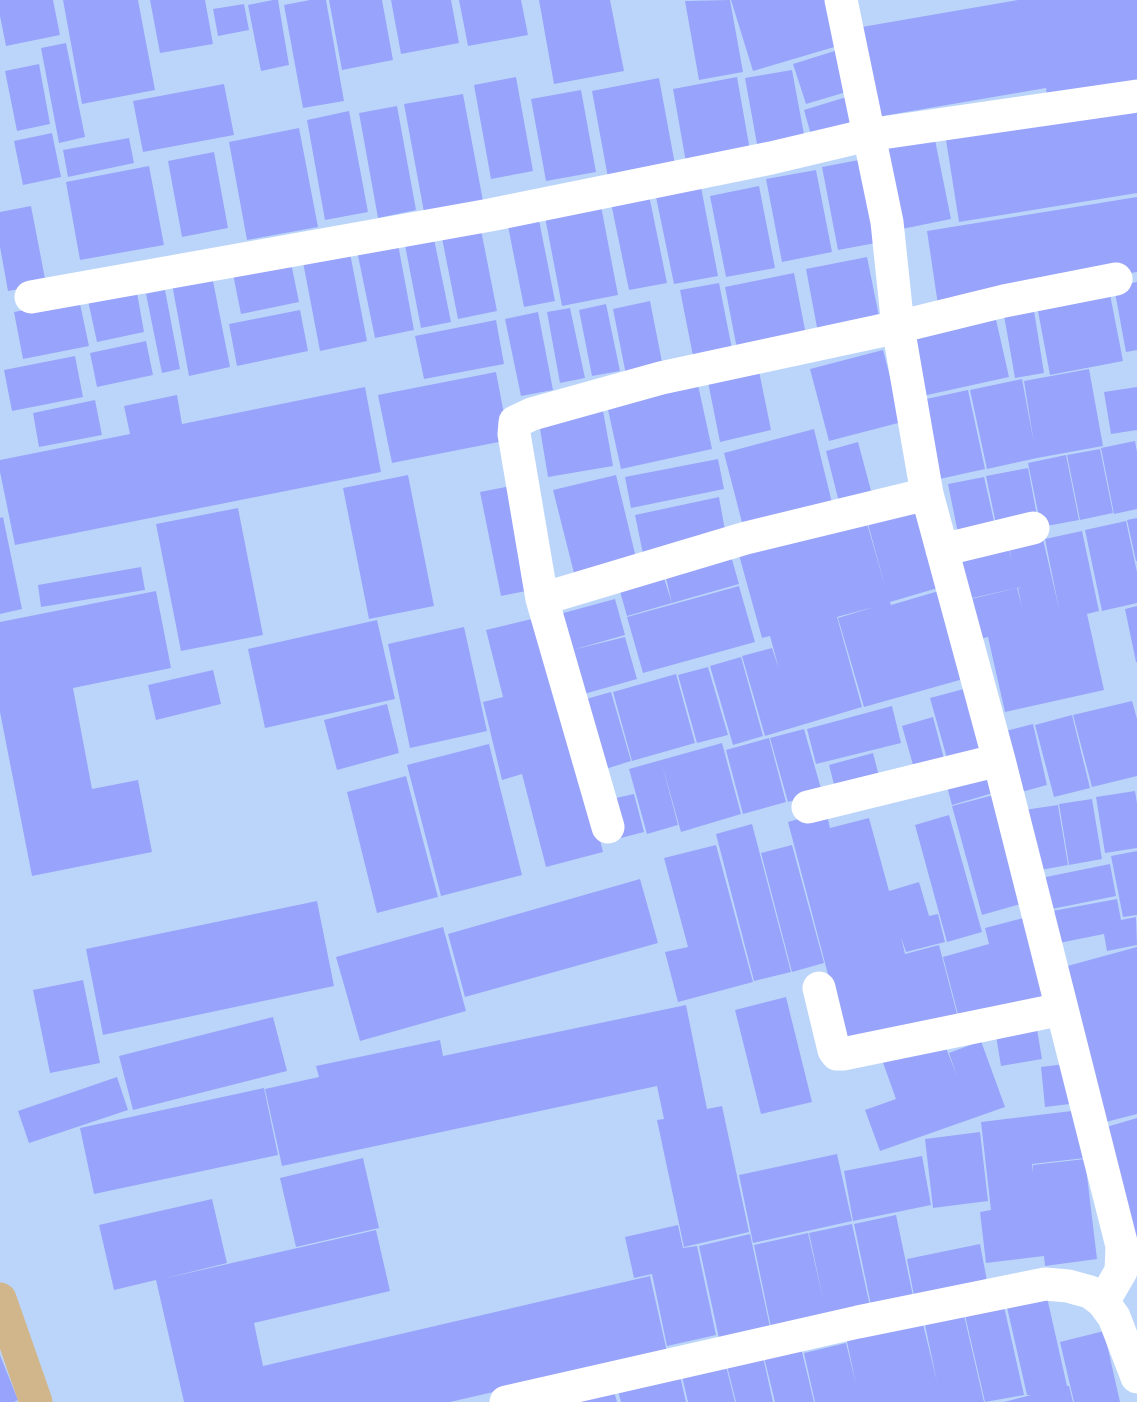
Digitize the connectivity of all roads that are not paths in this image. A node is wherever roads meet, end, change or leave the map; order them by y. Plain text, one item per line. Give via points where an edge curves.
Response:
1 (841, 0) edge
2 (1137, 96) edge
3 (868, 135) junction
4 (1116, 279) dead end
5 (31, 297) dead end
6 (898, 327) junction
7 (927, 494) junction
8 (1033, 528) dead end
9 (942, 550) junction
10 (542, 599) junction
11 (999, 760) junction
12 (808, 807) dead end
13 (608, 827) dead end
14 (819, 988) dead end
15 (1062, 1009) junction
16 (0, 1299) edge
17 (1103, 1302) junction
18 (1137, 1377) edge
19 (36, 1402) edge
20 (506, 1402) edge

1 - 3 street
2 - 3 street
3 - 5 street via 490,215
3 - 6 street via 887,222
4 - 6 street
6 - 7 street
6 - 10 street via 661,378 515,422
7 - 9 street
7 - 10 street via 746,538
8 - 9 street
9 - 11 street
10 - 13 street
11 - 12 street
11 - 15 street
14 - 15 street via 837,1054
15 - 17 street via 1122,1246 1121,1271
16 - 19 main road
17 - 18 street via 1114,1317
17 - 20 street via 1090,1292 1045,1284

